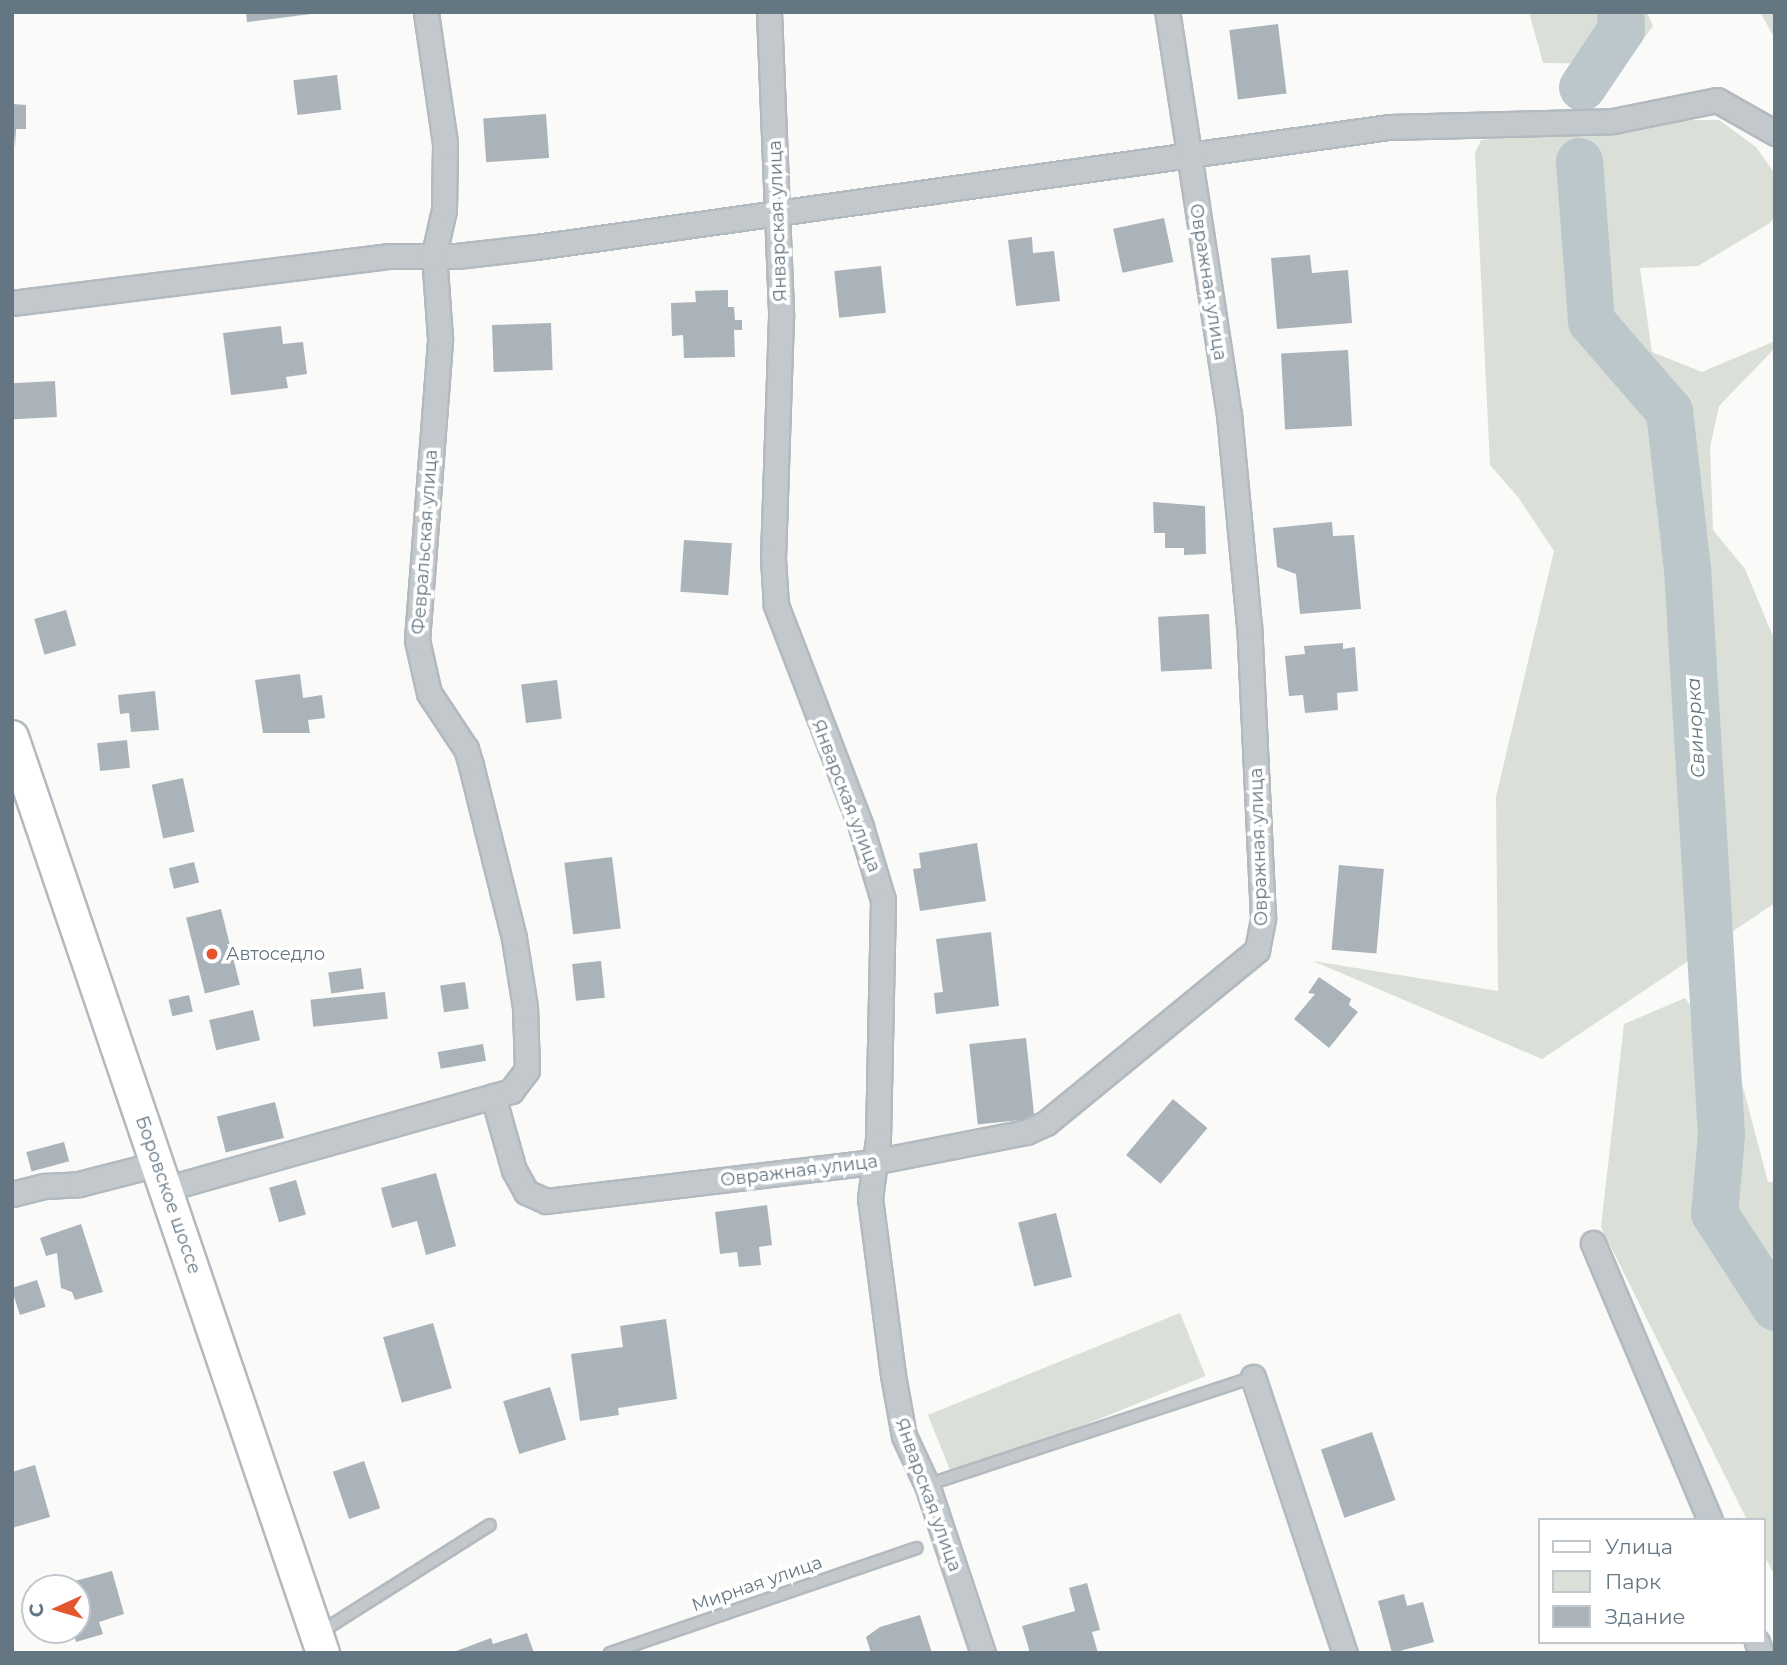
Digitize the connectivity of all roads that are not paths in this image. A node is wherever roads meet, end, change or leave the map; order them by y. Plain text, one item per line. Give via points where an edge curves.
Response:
1 (426, 12) edge
2 (769, 12) edge
3 (1167, 12) edge
4 (1775, 133) edge
5 (1187, 156) junction
6 (779, 212) junction
7 (434, 254) junction
8 (12, 303) edge
9 (12, 737) edge
10 (502, 1094) junction
11 (873, 1162) junction
12 (161, 1176) junction
13 (12, 1194) edge
14 (1593, 1243) dead end
15 (1253, 1377) joint
16 (927, 1485) junction
17 (1709, 1518) edge
18 (490, 1525) dead end
19 (916, 1548) dead end
20 (320, 1644) edge
21 (610, 1653) edge
22 (983, 1653) edge
23 (1345, 1653) edge

1 - 7 street, Февральская улица via 445,143 444,210
2 - 6 street, Январская улица
3 - 5 street, Овражная улица
4 - 5 street via 1737,108 1717,100 1700,100 1613,121 1389,127
5 - 6 street
5 - 11 street, Овражная улица via 1229,415 1248,614 1263,934 1256,950 1237,969 1046,1123 1026,1132
6 - 7 street via 536,247
6 - 11 street, Январская улица via 781,330 774,582 780,623 864,835 883,900 878,1139
7 - 8 street
7 - 10 street, Февральская улица via 440,338 417,640 429,693 466,749 514,938 527,1070
9 - 12 main road, Боровское шоссе
10 - 11 street, Овражная улица via 514,1170 526,1192 546,1201
10 - 12 street
11 - 16 street, Январская улица via 870,1198 899,1414
12 - 13 street via 45,1185
12 - 20 main road, Боровское шоссе
14 - 17 street
15 - 16 lane
15 - 23 street
16 - 22 street, Январская улица
18 - 20 lane
19 - 21 lane, Мирная улица

